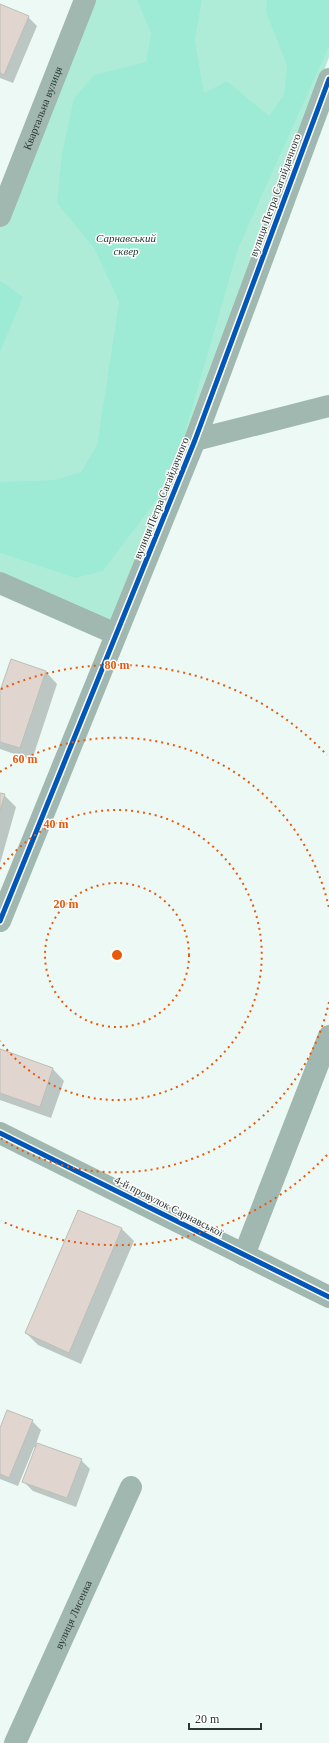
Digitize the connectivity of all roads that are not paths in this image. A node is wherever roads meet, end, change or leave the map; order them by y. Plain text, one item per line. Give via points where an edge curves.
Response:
1 (84, 0) edge
2 (329, 79) edge
3 (0, 216) edge
4 (329, 406) edge
5 (195, 440) junction
6 (0, 583) edge
7 (116, 634) junction
8 (0, 921) edge
9 (329, 1036) edge
10 (0, 1133) edge
11 (244, 1255) junction
12 (329, 1297) edge
13 (131, 1487) dead end
14 (15, 1743) edge

1 - 3 street, Квартальна вулиця
2 - 5 street, вулиця Петра Сагайдачного
4 - 5 street
5 - 7 street, вулиця Петра Сагайдачного
6 - 7 street
7 - 8 street, вулиця Петра Сагайдачного
9 - 11 street
10 - 11 street, 4-й провулок Сарнавської
11 - 12 street, 4-й провулок Сарнавської
13 - 14 street, вулиця Лисенка

